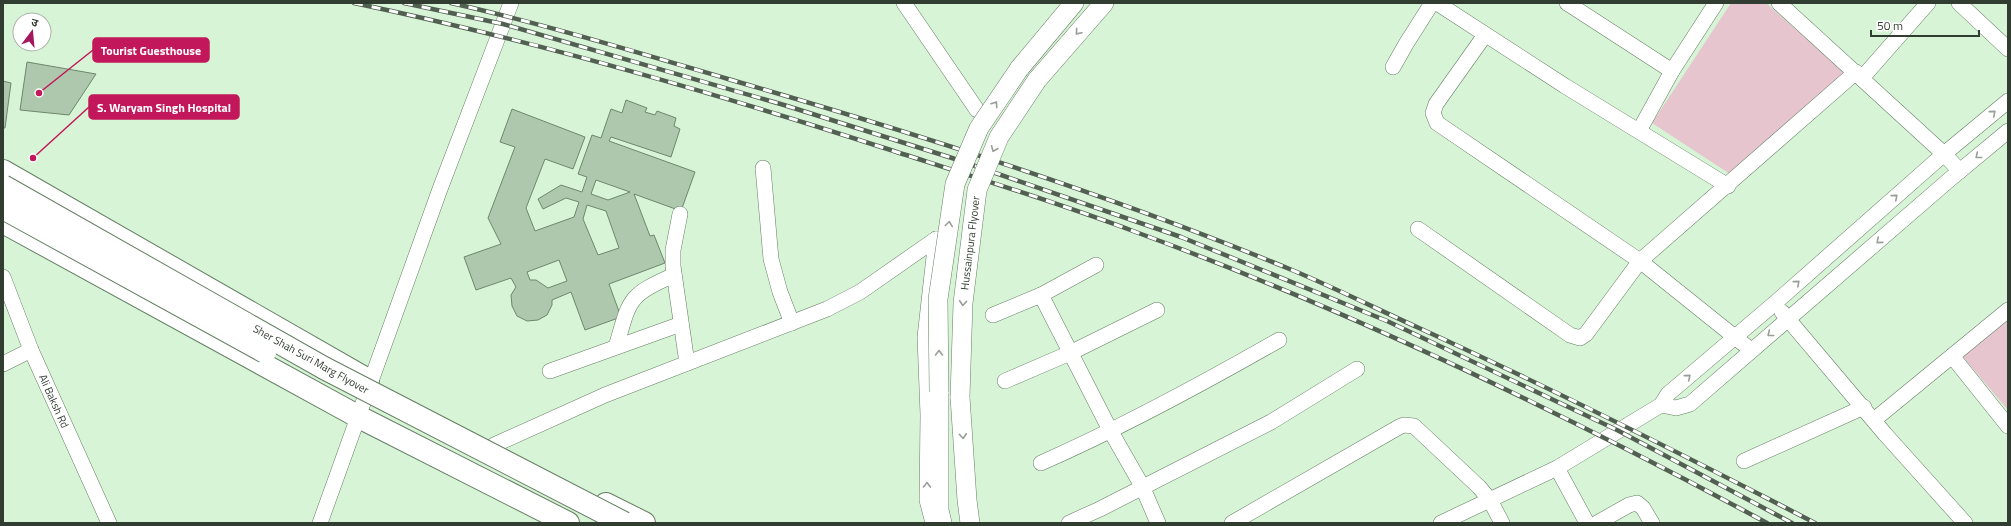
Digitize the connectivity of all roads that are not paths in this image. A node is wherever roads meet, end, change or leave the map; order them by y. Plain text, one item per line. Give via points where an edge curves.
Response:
1 (512, 3) edge
2 (904, 3) edge
3 (1074, 3) edge
4 (1104, 3) edge
5 (1432, 3) edge
6 (1437, 3) edge
7 (1567, 3) edge
8 (1928, 3) edge
9 (1959, 3) edge
10 (1711, 5) edge
11 (1786, 5) edge
12 (1485, 35) junction
13 (2008, 49) edge
14 (1393, 67) dead end
15 (1672, 71) junction
16 (1859, 75) junction
17 (2008, 101) edge
18 (977, 110) dead end
19 (1639, 131) junction
20 (2008, 131) edge
21 (1944, 154) junction
22 (763, 168) dead end
23 (3, 171) edge
24 (1960, 171) junction
25 (3, 186) edge
26 (1728, 186) junction
27 (3, 208) edge
28 (680, 214) dead end
29 (3, 222) edge
30 (1418, 229) dead end
31 (1640, 261) junction
32 (1096, 265) dead end
33 (674, 275) junction
34 (3, 278) edge
35 (1041, 295) junction
36 (1775, 303) junction
37 (1157, 310) dead end
38 (2008, 310) edge
39 (993, 315) dead end
40 (1788, 319) junction
41 (792, 323) junction
42 (681, 324) junction
43 (1735, 335) junction
44 (1280, 340) dead end
45 (616, 347) junction
46 (31, 350) junction
47 (1751, 350) junction
48 (1070, 353) junction
49 (1952, 356) junction
50 (687, 363) junction
51 (3, 364) edge
52 (1357, 369) dead end
53 (550, 371) dead end
54 (371, 382) junction
55 (1005, 382) dead end
56 (1661, 405) junction
57 (1864, 407) junction
58 (360, 418) junction
59 (1874, 420) junction
60 (2008, 426) edge
61 (1110, 430) junction
62 (494, 445) junction
63 (1744, 461) dead end
64 (1041, 463) dead end
65 (1557, 468) junction
66 (1142, 486) junction
67 (1490, 500) junction
68 (109, 523) edge
69 (320, 523) edge
70 (568, 523) edge
71 (596, 523) edge
72 (624, 523) edge
73 (644, 523) edge
74 (933, 523) edge
75 (942, 523) edge
76 (970, 523) edge
77 (1069, 523) edge
78 (1158, 523) edge
79 (1232, 523) edge
80 (1441, 523) edge
81 (1502, 523) edge
82 (1587, 523) edge
83 (1597, 523) edge
84 (1652, 523) edge
85 (1965, 523) edge

1 - 54 street via 440,189
2 - 18 street
75 -> 3 main road, Hussainpura Flyover, bridge via 939,510 938,299 955,184 979,128 1019,69
4 -> 76 main road, Hussainpura Flyover, bridge via 1036,80 1000,137 977,190 963,303 960,397
5 - 14 street
6 - 12 street
7 - 15 street
8 - 16 street
9 - 13 street
10 - 15 street
11 - 16 street
12 - 19 street
12 - 31 street via 1436,104 1433,113 1437,123
15 - 19 street
16 - 21 street
16 - 26 street
21 -> 17 street
19 - 26 street
20 -> 24 street
21 - 24 street
36 -> 21 street
22 - 41 street via 771,259
23 - 54 highway
24 -> 40 street
25 - 72 highway, Sher Shah Suri Marg Flyover, bridge via 324,368
26 - 31 street
27 - 71 highway, Sher Shah Suri Marg Flyover, bridge via 318,381
28 - 33 street via 673,250
29 - 58 highway
30 - 31 street via 1570,335 1578,338 1586,334
31 - 43 street
32 - 35 street
33 - 42 street
33 - 45 street via 646,288 632,300
34 - 46 street, Ali Baksh Rd
35 - 39 street
35 - 48 street
36 - 40 street
36 - 43 street
37 - 48 street
38 - 49 street
40 -> 47 street
40 - 57 street
41 - 50 street
74 -> 41 street via 927,500 928,415 925,336 936,239 860,292
42 - 45 street
42 - 50 street
43 - 47 street
56 -> 43 street via 1668,394
44 - 61 street via 1191,390
45 - 53 street
46 - 51 street
46 - 68 street, Ali Baksh Rd
47 - 56 street via 1690,404 1676,408
48 - 55 street
48 - 61 street
49 - 59 street
49 - 60 street
50 - 62 street via 605,395
52 - 66 street via 1215,452
54 - 58 street
54 - 62 highway
56 - 65 street
57 - 59 street
57 - 63 street
58 - 69 street
58 - 70 highway
59 - 85 street
61 - 64 street
61 - 66 street
62 - 73 highway
65 - 67 street
65 - 82 street
66 - 77 street
66 - 78 street
67 - 79 street via 1414,426 1404,425
67 - 80 street
67 - 81 street
83 - 84 street via 1637,503

